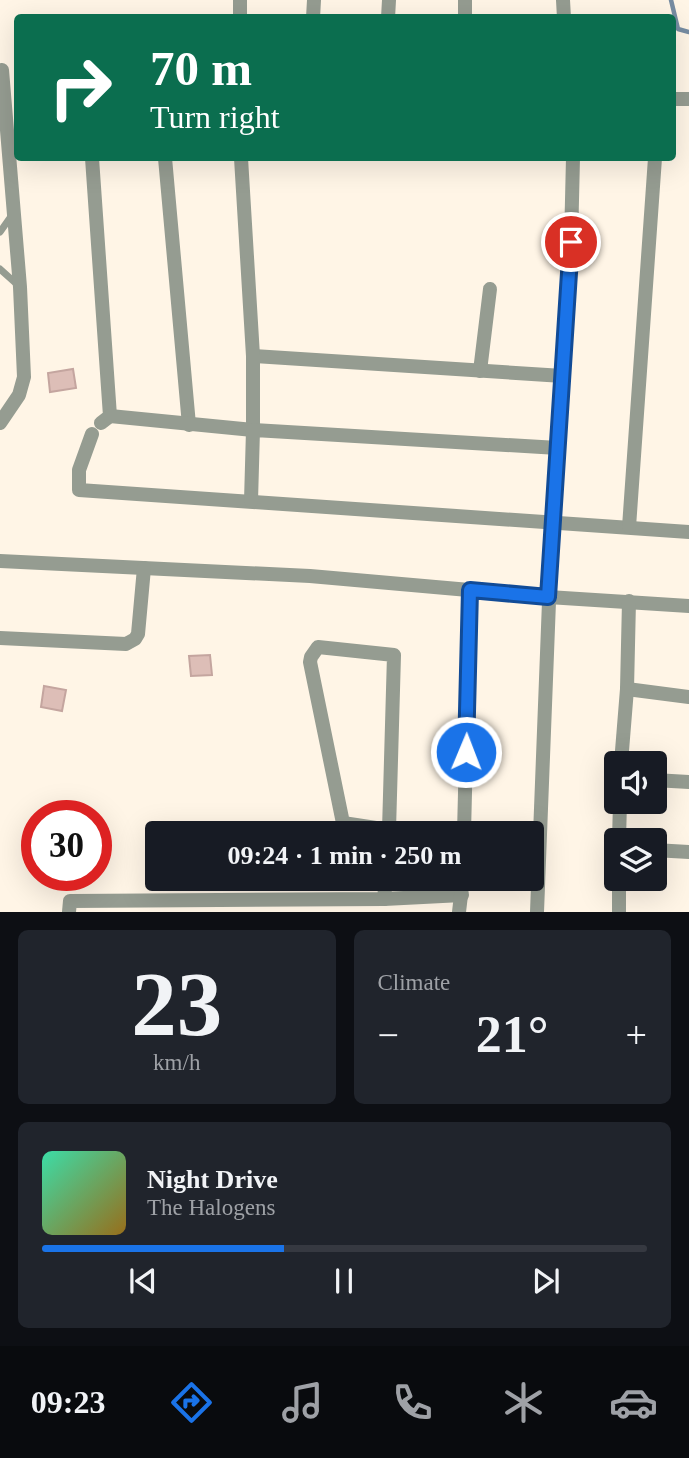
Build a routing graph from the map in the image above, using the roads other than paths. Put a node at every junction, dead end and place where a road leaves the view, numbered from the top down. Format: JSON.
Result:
{"nodes":[{"id":1,"x":1,"y":70,"type":"edge"},
{"id":2,"x":92,"y":161,"type":"edge"},
{"id":3,"x":165,"y":161,"type":"edge"},
{"id":4,"x":241,"y":161,"type":"edge"},
{"id":5,"x":573,"y":161,"type":"edge"},
{"id":6,"x":655,"y":161,"type":"edge"},
{"id":7,"x":14,"y":212,"type":"junction"},
{"id":8,"x":0,"y":232,"type":"edge"},
{"id":9,"x":0,"y":269,"type":"edge"},
{"id":10,"x":20,"y":287,"type":"junction"},
{"id":11,"x":490,"y":289,"type":"dead end"},
{"id":12,"x":253,"y":356,"type":"junction"},
{"id":13,"x":480,"y":372,"type":"junction"},
{"id":14,"x":563,"y":376,"type":"junction"},
{"id":15,"x":0,"y":423,"type":"edge"},
{"id":16,"x":101,"y":424,"type":"junction"},
{"id":17,"x":189,"y":425,"type":"junction"},
{"id":18,"x":253,"y":430,"type":"junction"},
{"id":19,"x":558,"y":448,"type":"junction"},
{"id":20,"x":251,"y":501,"type":"junction"},
{"id":21,"x":552,"y":524,"type":"junction"},
{"id":22,"x":629,"y":527,"type":"junction"},
{"id":23,"x":689,"y":532,"type":"edge"},
{"id":24,"x":0,"y":561,"type":"edge"},
{"id":25,"x":144,"y":568,"type":"junction"},
{"id":26,"x":470,"y":590,"type":"junction"},
{"id":27,"x":548,"y":597,"type":"junction"},
{"id":28,"x":629,"y":601,"type":"junction"},
{"id":29,"x":689,"y":606,"type":"edge"},
{"id":30,"x":0,"y":638,"type":"edge"},
{"id":31,"x":627,"y":690,"type":"junction"},
{"id":32,"x":689,"y":697,"type":"edge"},
{"id":33,"x":622,"y":751,"type":"edge"},
{"id":34,"x":667,"y":781,"type":"edge"},
{"id":35,"x":689,"y":782,"type":"edge"},
{"id":36,"x":464,"y":821,"type":"edge"},
{"id":37,"x":389,"y":832,"type":"edge"},
{"id":38,"x":667,"y":851,"type":"edge"},
{"id":39,"x":689,"y":852,"type":"edge"},
{"id":40,"x":385,"y":891,"type":"edge"},
{"id":41,"x":462,"y":891,"type":"edge"},
{"id":42,"x":619,"y":891,"type":"edge"},
{"id":43,"x":462,"y":895,"type":"junction"},
{"id":44,"x":384,"y":899,"type":"junction"},
{"id":45,"x":69,"y":912,"type":"edge"},
{"id":46,"x":459,"y":912,"type":"edge"},
{"id":47,"x":537,"y":912,"type":"edge"},
{"id":48,"x":619,"y":912,"type":"edge"}],
"edges":[{"from":1,"to":7,"type":"street"},
{"from":2,"to":16,"type":"street"},
{"from":3,"to":17,"type":"street"},
{"from":4,"to":12,"type":"street"},
{"from":5,"to":14,"type":"street"},
{"from":6,"to":22,"type":"street"},
{"from":7,"to":8,"type":"lane"},
{"from":7,"to":10,"type":"street"},
{"from":9,"to":10,"type":"lane"},
{"from":10,"to":15,"type":"street"},
{"from":11,"to":13,"type":"street"},
{"from":12,"to":13,"type":"street"},
{"from":12,"to":18,"type":"street"},
{"from":13,"to":14,"type":"street"},
{"from":14,"to":19,"type":"street"},
{"from":16,"to":17,"type":"street"},
{"from":16,"to":20,"type":"street"},
{"from":17,"to":18,"type":"street"},
{"from":18,"to":19,"type":"street"},
{"from":18,"to":20,"type":"street"},
{"from":19,"to":21,"type":"street"},
{"from":20,"to":21,"type":"street"},
{"from":21,"to":22,"type":"street"},
{"from":21,"to":27,"type":"street"},
{"from":22,"to":23,"type":"street"},
{"from":24,"to":25,"type":"street"},
{"from":25,"to":26,"type":"street"},
{"from":25,"to":30,"type":"street"},
{"from":26,"to":27,"type":"street"},
{"from":26,"to":36,"type":"street"},
{"from":27,"to":28,"type":"street"},
{"from":27,"to":47,"type":"street"},
{"from":28,"to":29,"type":"street"},
{"from":28,"to":31,"type":"street"},
{"from":31,"to":32,"type":"street"},
{"from":31,"to":33,"type":"street"},
{"from":34,"to":35,"type":"street"},
{"from":37,"to":37,"type":"street"},
{"from":38,"to":39,"type":"street"},
{"from":40,"to":44,"type":"street"},
{"from":41,"to":43,"type":"street"},
{"from":42,"to":48,"type":"street"},
{"from":43,"to":44,"type":"street"},
{"from":43,"to":46,"type":"street"},
{"from":44,"to":45,"type":"street"}]}
